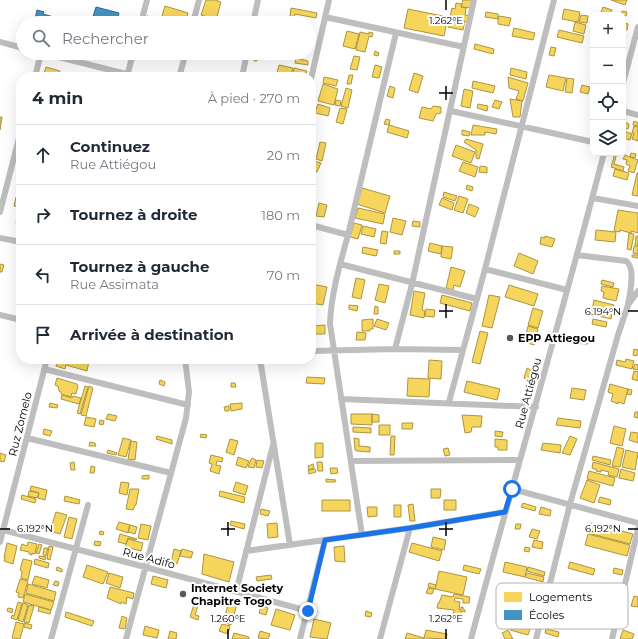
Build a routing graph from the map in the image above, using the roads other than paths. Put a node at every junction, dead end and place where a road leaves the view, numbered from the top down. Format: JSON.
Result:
{"nodes":[{"id":1,"x":147,"y":0,"type":"edge"},
{"id":2,"x":199,"y":0,"type":"edge"},
{"id":3,"x":258,"y":0,"type":"edge"},
{"id":4,"x":329,"y":0,"type":"edge"},
{"id":5,"x":474,"y":0,"type":"edge"},
{"id":6,"x":554,"y":0,"type":"edge"},
{"id":7,"x":143,"y":16,"type":"edge"},
{"id":8,"x":195,"y":16,"type":"edge"},
{"id":9,"x":255,"y":16,"type":"edge"},
{"id":10,"x":325,"y":17,"type":"junction"},
{"id":11,"x":638,"y":27,"type":"edge"},
{"id":12,"x":396,"y":33,"type":"junction"},
{"id":13,"x":636,"y":41,"type":"edge"},
{"id":14,"x":0,"y":42,"type":"edge"},
{"id":15,"x":16,"y":46,"type":"edge"},
{"id":16,"x":464,"y":46,"type":"junction"},
{"id":17,"x":316,"y":57,"type":"edge"},
{"id":18,"x":40,"y":60,"type":"edge"},
{"id":19,"x":68,"y":60,"type":"edge"},
{"id":20,"x":131,"y":60,"type":"edge"},
{"id":21,"x":184,"y":60,"type":"edge"},
{"id":22,"x":246,"y":60,"type":"edge"},
{"id":23,"x":315,"y":60,"type":"edge"},
{"id":24,"x":36,"y":72,"type":"edge"},
{"id":25,"x":112,"y":72,"type":"edge"},
{"id":26,"x":128,"y":72,"type":"edge"},
{"id":27,"x":180,"y":72,"type":"edge"},
{"id":28,"x":243,"y":72,"type":"edge"},
{"id":29,"x":313,"y":72,"type":"edge"},
{"id":30,"x":626,"y":73,"type":"edge"},
{"id":31,"x":451,"y":112,"type":"junction"},
{"id":32,"x":626,"y":112,"type":"edge"},
{"id":33,"x":638,"y":115,"type":"edge"},
{"id":34,"x":522,"y":127,"type":"junction"},
{"id":35,"x":590,"y":141,"type":"edge"},
{"id":36,"x":16,"y":150,"type":"edge"},
{"id":37,"x":603,"y":156,"type":"edge"},
{"id":38,"x":593,"y":198,"type":"junction"},
{"id":39,"x":638,"y":206,"type":"edge"},
{"id":40,"x":0,"y":212,"type":"edge"},
{"id":41,"x":316,"y":226,"type":"edge"},
{"id":42,"x":348,"y":234,"type":"junction"},
{"id":43,"x":0,"y":238,"type":"edge"},
{"id":44,"x":16,"y":241,"type":"edge"},
{"id":45,"x":577,"y":255,"type":"junction"},
{"id":46,"x":340,"y":264,"type":"junction"},
{"id":47,"x":485,"y":269,"type":"junction"},
{"id":48,"x":412,"y":284,"type":"junction"},
{"id":49,"x":567,"y":290,"type":"junction"},
{"id":50,"x":638,"y":291,"type":"edge"},
{"id":51,"x":477,"y":299,"type":"junction"},
{"id":52,"x":628,"y":305,"type":"junction"},
{"id":53,"x":0,"y":315,"type":"edge"},
{"id":54,"x":16,"y":319,"type":"edge"},
{"id":55,"x":395,"y":349,"type":"junction"},
{"id":56,"x":464,"y":350,"type":"junction"},
{"id":57,"x":316,"y":351,"type":"edge"},
{"id":58,"x":334,"y":351,"type":"junction"},
{"id":59,"x":46,"y":364,"type":"edge"},
{"id":60,"x":186,"y":364,"type":"edge"},
{"id":61,"x":261,"y":364,"type":"edge"},
{"id":62,"x":44,"y":369,"type":"junction"},
{"id":63,"x":341,"y":399,"type":"junction"},
{"id":64,"x":449,"y":402,"type":"junction"},
{"id":65,"x":188,"y":405,"type":"junction"},
{"id":66,"x":536,"y":407,"type":"junction"},
{"id":67,"x":27,"y":438,"type":"junction"},
{"id":68,"x":274,"y":441,"type":"junction"},
{"id":69,"x":351,"y":460,"type":"junction"},
{"id":70,"x":520,"y":460,"type":"junction"},
{"id":71,"x":171,"y":473,"type":"junction"},
{"id":72,"x":512,"y":489,"type":"junction"},
{"id":73,"x":570,"y":504,"type":"junction"},
{"id":74,"x":88,"y":505,"type":"dead end"},
{"id":75,"x":505,"y":512,"type":"junction"},
{"id":76,"x":3,"y":517,"type":"edge"},
{"id":77,"x":638,"y":523,"type":"edge"},
{"id":78,"x":410,"y":528,"type":"junction"},
{"id":79,"x":638,"y":529,"type":"edge"},
{"id":80,"x":3,"y":530,"type":"junction"},
{"id":81,"x":362,"y":535,"type":"junction"},
{"id":82,"x":325,"y":540,"type":"junction"},
{"id":83,"x":0,"y":542,"type":"edge"},
{"id":84,"x":290,"y":545,"type":"junction"},
{"id":85,"x":76,"y":549,"type":"junction"},
{"id":86,"x":246,"y":551,"type":"junction"},
{"id":87,"x":145,"y":567,"type":"junction"},
{"id":88,"x":550,"y":583,"type":"edge"},
{"id":89,"x":625,"y":583,"type":"edge"},
{"id":90,"x":236,"y":592,"type":"junction"},
{"id":91,"x":308,"y":611,"type":"junction"},
{"id":92,"x":539,"y":629,"type":"edge"},
{"id":93,"x":614,"y":629,"type":"edge"},
{"id":94,"x":51,"y":639,"type":"edge"},
{"id":95,"x":126,"y":639,"type":"edge"},
{"id":96,"x":300,"y":639,"type":"edge"},
{"id":97,"x":380,"y":639,"type":"edge"},
{"id":98,"x":471,"y":639,"type":"edge"},
{"id":99,"x":536,"y":639,"type":"edge"},
{"id":100,"x":612,"y":639,"type":"edge"}],
"edges":[{"from":1,"to":7,"type":"street"},
{"from":2,"to":8,"type":"street"},
{"from":3,"to":9,"type":"street"},
{"from":4,"to":10,"type":"street"},
{"from":5,"to":16,"type":"street"},
{"from":6,"to":34,"type":"street"},
{"from":10,"to":12,"type":"street"},
{"from":10,"to":17,"type":"street"},
{"from":11,"to":13,"type":"street"},
{"from":12,"to":16,"type":"street"},
{"from":12,"to":42,"type":"street"},
{"from":13,"to":30,"type":"street"},
{"from":14,"to":15,"type":"street"},
{"from":16,"to":31,"type":"street"},
{"from":18,"to":24,"type":"street"},
{"from":19,"to":25,"type":"street"},
{"from":20,"to":26,"type":"street"},
{"from":21,"to":27,"type":"street"},
{"from":22,"to":28,"type":"street"},
{"from":23,"to":29,"type":"street"},
{"from":31,"to":34,"type":"street"},
{"from":31,"to":48,"type":"street"},
{"from":32,"to":33,"type":"street"},
{"from":34,"to":35,"type":"street"},
{"from":34,"to":47,"type":"street"},
{"from":36,"to":40,"type":"street"},
{"from":37,"to":38,"type":"street","name":"Rue Attiégou"},
{"from":38,"to":39,"type":"street"},
{"from":38,"to":45,"type":"street","name":"Rue Attiégou"},
{"from":41,"to":42,"type":"street"},
{"from":42,"to":46,"type":"street"},
{"from":43,"to":44,"type":"street"},
{"from":45,"to":49,"type":"street","name":"Rue Attiégou"},
{"from":45,"to":52,"type":"street"},
{"from":46,"to":48,"type":"street"},
{"from":46,"to":58,"type":"street"},
{"from":47,"to":49,"type":"street"},
{"from":47,"to":51,"type":"street"},
{"from":48,"to":51,"type":"street"},
{"from":48,"to":55,"type":"street"},
{"from":49,"to":66,"type":"street","name":"Rue Attiégou"},
{"from":50,"to":52,"type":"street"},
{"from":51,"to":56,"type":"street"},
{"from":52,"to":73,"type":"street"},
{"from":53,"to":54,"type":"street"},
{"from":55,"to":56,"type":"street"},
{"from":55,"to":58,"type":"street"},
{"from":56,"to":64,"type":"street"},
{"from":57,"to":58,"type":"street"},
{"from":58,"to":63,"type":"street"},
{"from":59,"to":62,"type":"street","name":"Ruz Zomelo"},
{"from":60,"to":65,"type":"street"},
{"from":61,"to":68,"type":"street"},
{"from":62,"to":65,"type":"street"},
{"from":62,"to":67,"type":"street","name":"Ruz Zomelo"},
{"from":63,"to":64,"type":"street"},
{"from":63,"to":69,"type":"street"},
{"from":64,"to":66,"type":"street"},
{"from":65,"to":71,"type":"street"},
{"from":66,"to":70,"type":"street","name":"Rue Attiégou"},
{"from":67,"to":71,"type":"street"},
{"from":67,"to":76,"type":"street","name":"Ruz Zomelo"},
{"from":68,"to":84,"type":"street"},
{"from":68,"to":86,"type":"street"},
{"from":69,"to":70,"type":"street"},
{"from":69,"to":81,"type":"street"},
{"from":70,"to":72,"type":"street","name":"Rue Attiégou"},
{"from":71,"to":87,"type":"street"},
{"from":72,"to":73,"type":"street"},
{"from":72,"to":75,"type":"street","name":"Rue Attiégou"},
{"from":73,"to":77,"type":"street"},
{"from":73,"to":88,"type":"street"},
{"from":74,"to":85,"type":"street"},
{"from":75,"to":78,"type":"street"},
{"from":75,"to":98,"type":"street","name":"Rue Attiégou"},
{"from":76,"to":80,"type":"street"},
{"from":78,"to":81,"type":"street"},
{"from":78,"to":97,"type":"street"},
{"from":79,"to":89,"type":"street"},
{"from":80,"to":83,"type":"street"},
{"from":80,"to":85,"type":"street","name":"Rue Adifo"},
{"from":81,"to":82,"type":"street"},
{"from":82,"to":84,"type":"street"},
{"from":82,"to":91,"type":"street"},
{"from":84,"to":86,"type":"street"},
{"from":85,"to":87,"type":"street","name":"Rue Adifo"},
{"from":85,"to":94,"type":"street"},
{"from":86,"to":90,"type":"street"},
{"from":87,"to":90,"type":"street","name":"Rue Adifo"},
{"from":87,"to":95,"type":"street"},
{"from":90,"to":91,"type":"street","name":"Rue Adifo"},
{"from":91,"to":96,"type":"street"},
{"from":92,"to":99,"type":"street"},
{"from":93,"to":100,"type":"street"}]}
